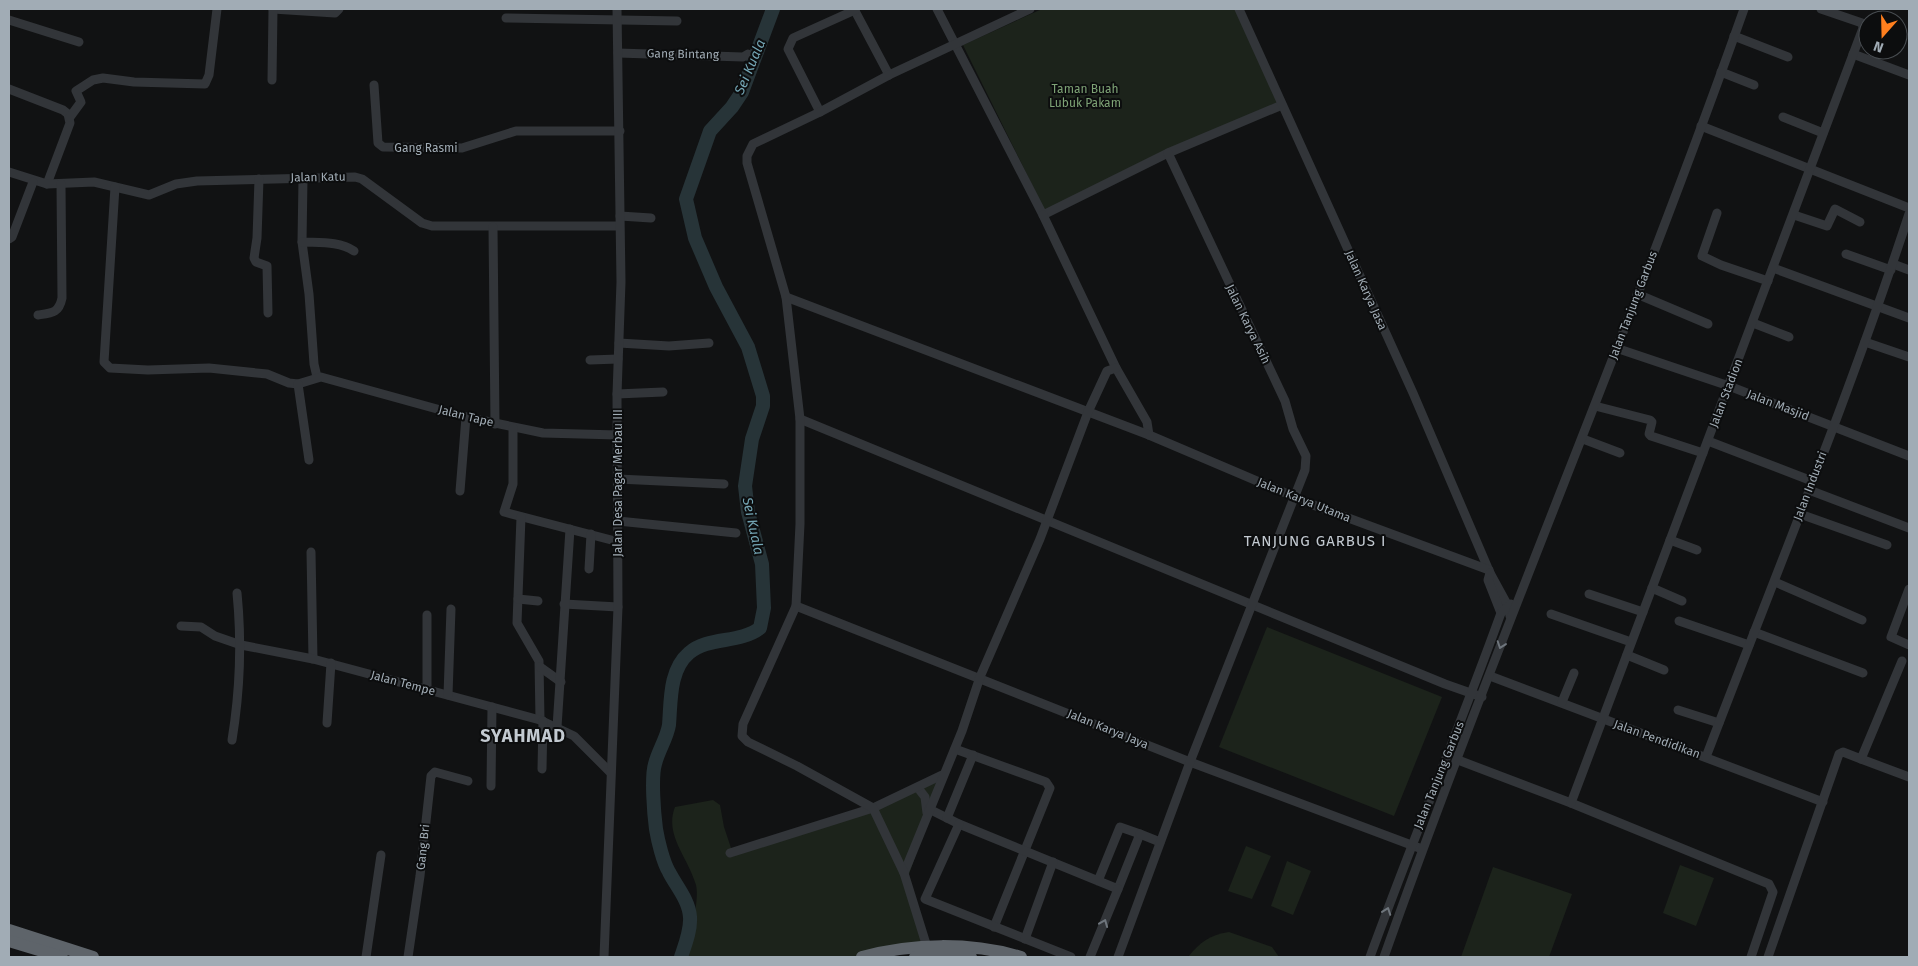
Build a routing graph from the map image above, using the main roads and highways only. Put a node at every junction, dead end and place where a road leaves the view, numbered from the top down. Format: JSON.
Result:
{"nodes":[{"id":1,"x":9,"y":930,"type":"edge"},
{"id":2,"x":9,"y":941,"type":"edge"},
{"id":3,"x":64,"y":954,"type":"edge"},
{"id":4,"x":93,"y":957,"type":"edge"},
{"id":5,"x":862,"y":957,"type":"edge"},
{"id":6,"x":915,"y":957,"type":"edge"},
{"id":7,"x":971,"y":957,"type":"edge"},
{"id":8,"x":1021,"y":957,"type":"edge"}],
"edges":[{"from":1,"to":3,"type":"highway"},
{"from":2,"to":3,"type":"highway"},
{"from":3,"to":4,"type":"highway"},
{"from":5,"to":8,"type":"highway"},
{"from":6,"to":7,"type":"highway"}]}
